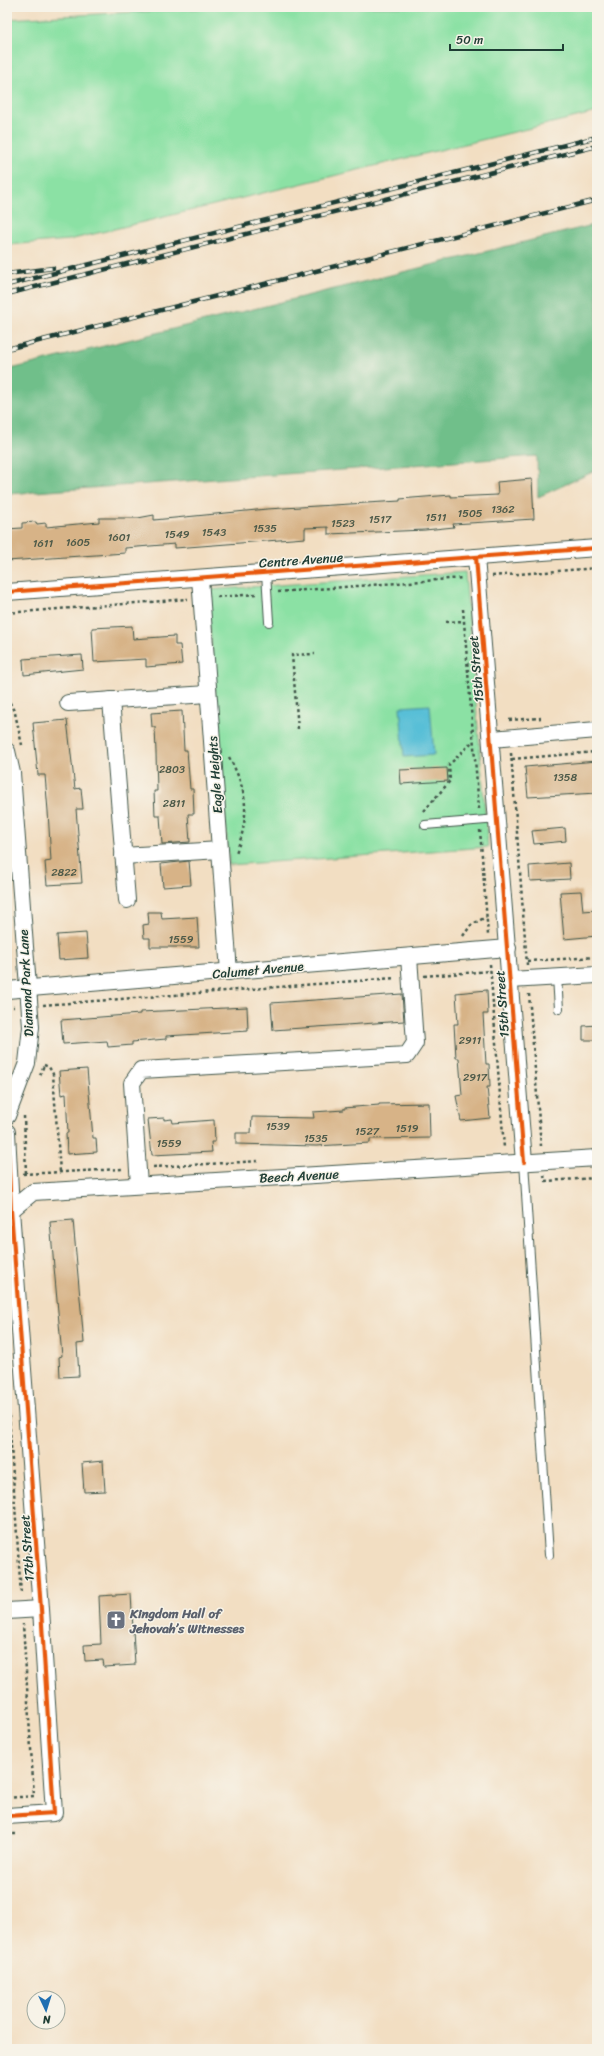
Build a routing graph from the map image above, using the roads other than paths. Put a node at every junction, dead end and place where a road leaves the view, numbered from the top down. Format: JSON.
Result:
{"nodes":[{"id":1,"x":597,"y":548,"type":"edge"},
{"id":2,"x":476,"y":557,"type":"junction"},
{"id":3,"x":266,"y":573,"type":"junction"},
{"id":4,"x":200,"y":578,"type":"junction"},
{"id":5,"x":7,"y":592,"type":"edge"},
{"id":6,"x":269,"y":622,"type":"dead end"},
{"id":7,"x":208,"y":694,"type":"junction"},
{"id":8,"x":111,"y":700,"type":"junction"},
{"id":9,"x":68,"y":702,"type":"dead end"},
{"id":10,"x":597,"y":730,"type":"edge"},
{"id":11,"x":492,"y":739,"type":"junction"},
{"id":12,"x":7,"y":751,"type":"edge"},
{"id":13,"x":498,"y":819,"type":"junction"},
{"id":14,"x":425,"y":825,"type":"dead end"},
{"id":15,"x":220,"y":850,"type":"junction"},
{"id":16,"x":123,"y":856,"type":"junction"},
{"id":17,"x":127,"y":900,"type":"dead end"},
{"id":18,"x":508,"y":948,"type":"junction"},
{"id":19,"x":409,"y":957,"type":"junction"},
{"id":20,"x":229,"y":972,"type":"junction"},
{"id":21,"x":597,"y":975,"type":"edge"},
{"id":22,"x":557,"y":977,"type":"junction"},
{"id":23,"x":510,"y":980,"type":"junction"},
{"id":24,"x":28,"y":989,"type":"junction"},
{"id":25,"x":7,"y":990,"type":"edge"},
{"id":26,"x":559,"y":1009,"type":"dead end"},
{"id":27,"x":7,"y":1116,"type":"edge"},
{"id":28,"x":7,"y":1132,"type":"edge"},
{"id":29,"x":597,"y":1158,"type":"edge"},
{"id":30,"x":524,"y":1162,"type":"junction"},
{"id":31,"x":139,"y":1185,"type":"junction"},
{"id":32,"x":9,"y":1210,"type":"edge"},
{"id":33,"x":549,"y":1555,"type":"dead end"},
{"id":34,"x":41,"y":1609,"type":"junction"},
{"id":35,"x":15,"y":1611,"type":"edge"},
{"id":36,"x":7,"y":1816,"type":"edge"}],
"edges":[{"from":1,"to":2,"type":"street","name":"Centre Avenue"},
{"from":2,"to":3,"type":"street","name":"Centre Avenue"},
{"from":2,"to":11,"type":"street","name":"15th Street"},
{"from":3,"to":4,"type":"street","name":"Centre Avenue"},
{"from":3,"to":6,"type":"lane"},
{"from":4,"to":5,"type":"street","name":"Centre Avenue"},
{"from":4,"to":7,"type":"street","name":"Eagle Heights"},
{"from":7,"to":8,"type":"street"},
{"from":7,"to":15,"type":"street","name":"Eagle Heights"},
{"from":8,"to":9,"type":"street"},
{"from":8,"to":16,"type":"street"},
{"from":10,"to":11,"type":"street"},
{"from":11,"to":13,"type":"street","name":"15th Street"},
{"from":12,"to":24,"type":"street","name":"Diamond Park Lane"},
{"from":13,"to":14,"type":"lane"},
{"from":13,"to":18,"type":"street","name":"15th Street"},
{"from":15,"to":16,"type":"street"},
{"from":15,"to":20,"type":"street","name":"Eagle Heights"},
{"from":16,"to":17,"type":"street"},
{"from":18,"to":19,"type":"street","name":"Calumet Avenue"},
{"from":18,"to":23,"type":"street","name":"15th Street"},
{"from":19,"to":20,"type":"street","name":"Calumet Avenue"},
{"from":19,"to":31,"type":"street"},
{"from":20,"to":24,"type":"street","name":"Calumet Avenue"},
{"from":21,"to":22,"type":"street"},
{"from":22,"to":23,"type":"street"},
{"from":22,"to":26,"type":"lane"},
{"from":23,"to":30,"type":"street","name":"15th Street"},
{"from":24,"to":25,"type":"street","name":"Calumet Avenue"},
{"from":24,"to":27,"type":"street","name":"Diamond Park Lane"},
{"from":28,"to":32,"type":"street"},
{"from":29,"to":30,"type":"street","name":"Beech Avenue"},
{"from":30,"to":31,"type":"street","name":"Beech Avenue"},
{"from":30,"to":33,"type":"lane"},
{"from":31,"to":32,"type":"street","name":"Beech Avenue"},
{"from":32,"to":34,"type":"street","name":"17th Street"},
{"from":34,"to":35,"type":"street"},
{"from":34,"to":36,"type":"street","name":"17th Street"}]}
